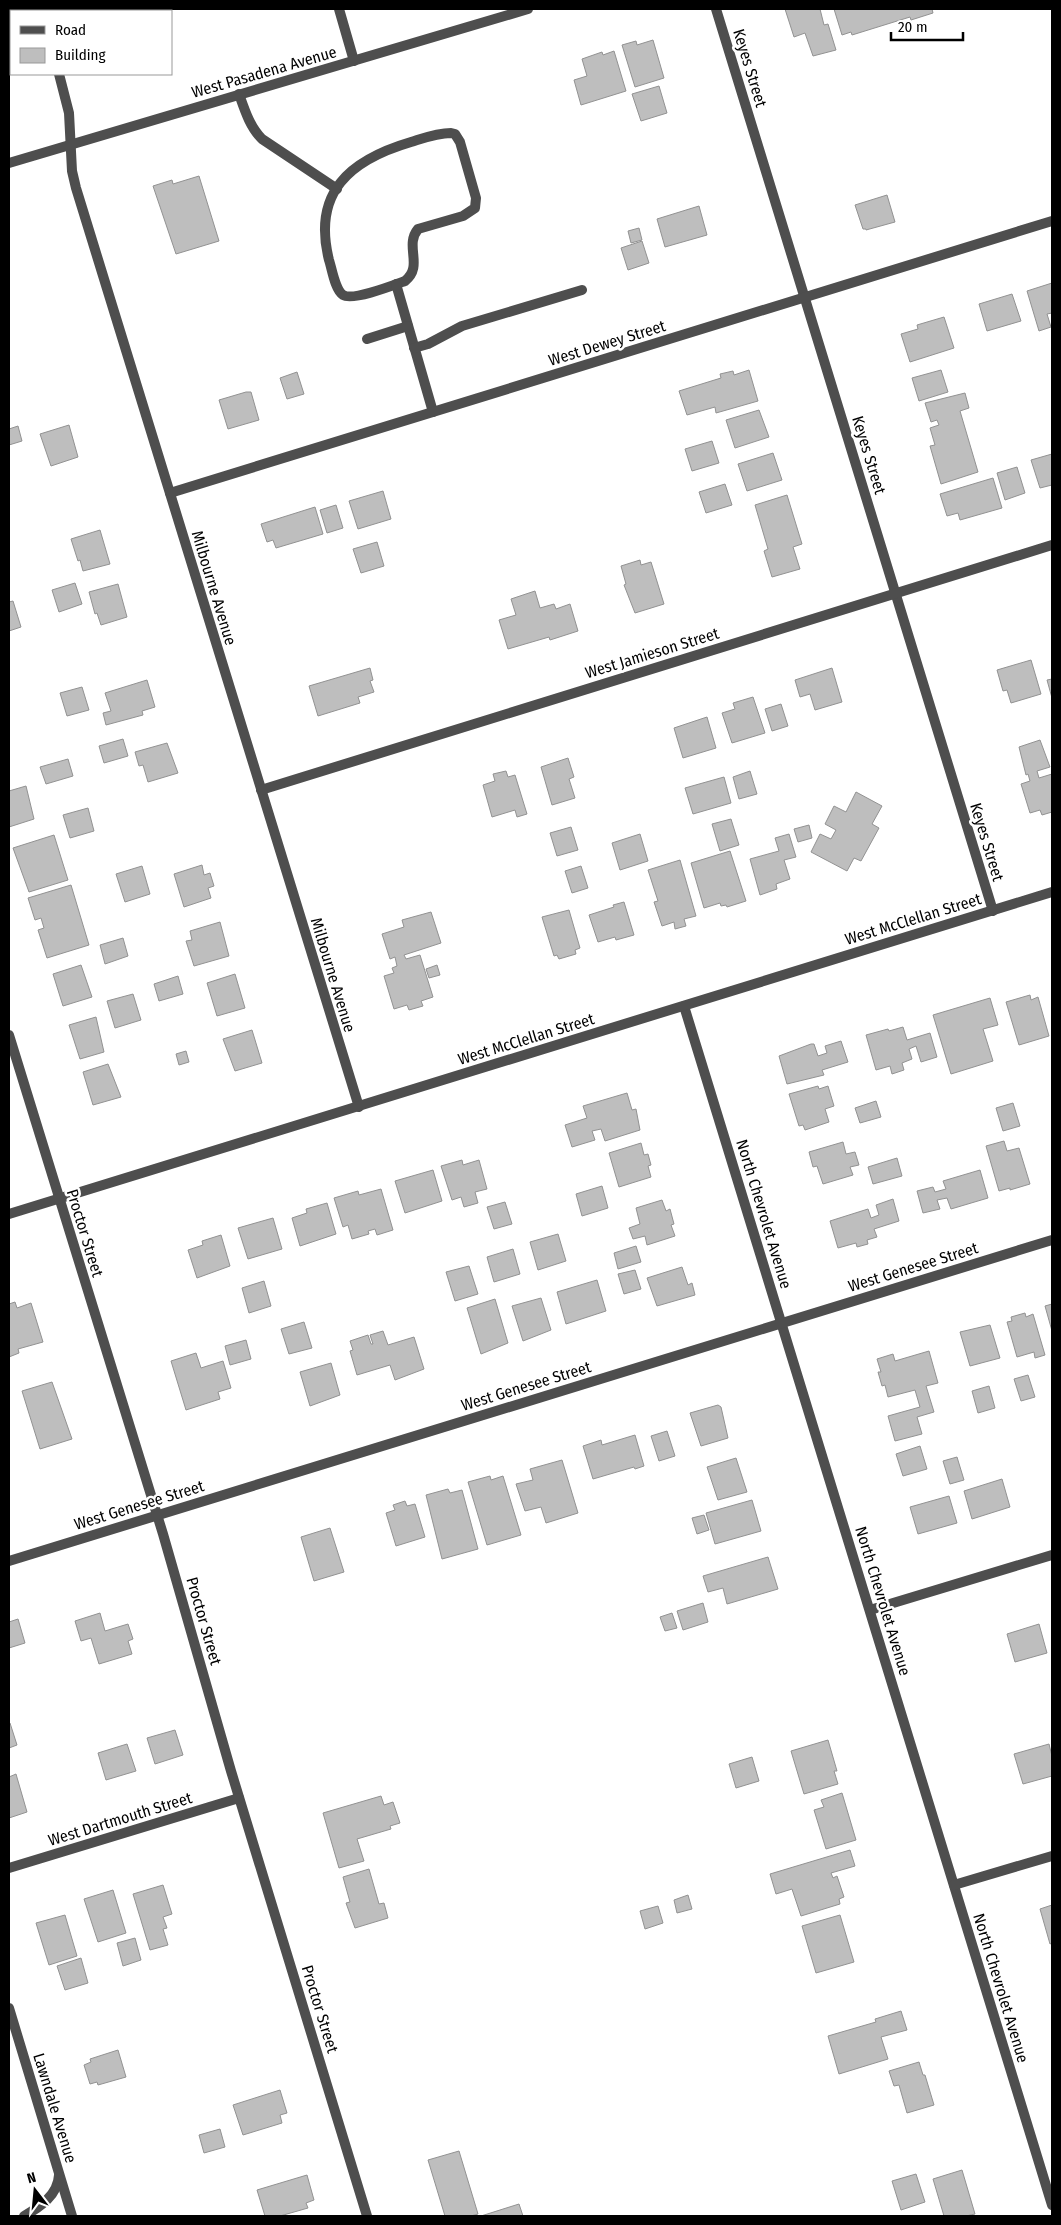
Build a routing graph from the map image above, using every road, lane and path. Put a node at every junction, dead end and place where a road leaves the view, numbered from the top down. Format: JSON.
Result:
{"nodes":[{"id":1,"x":340,"y":9,"type":"edge"},
{"id":2,"x":528,"y":9,"type":"edge"},
{"id":3,"x":716,"y":9,"type":"edge"},
{"id":4,"x":354,"y":60,"type":"junction"},
{"id":5,"x":59,"y":75,"type":"edge"},
{"id":6,"x":239,"y":94,"type":"junction"},
{"id":7,"x":70,"y":144,"type":"junction"},
{"id":8,"x":9,"y":163,"type":"edge"},
{"id":9,"x":336,"y":189,"type":"junction"},
{"id":10,"x":1052,"y":221,"type":"edge"},
{"id":11,"x":396,"y":284,"type":"junction"},
{"id":12,"x":582,"y":290,"type":"dead end"},
{"id":13,"x":805,"y":298,"type":"junction"},
{"id":14,"x":408,"y":326,"type":"junction"},
{"id":15,"x":367,"y":339,"type":"dead end"},
{"id":16,"x":414,"y":348,"type":"junction"},
{"id":17,"x":433,"y":412,"type":"junction"},
{"id":18,"x":170,"y":493,"type":"junction"},
{"id":19,"x":1052,"y":545,"type":"edge"},
{"id":20,"x":895,"y":594,"type":"junction"},
{"id":21,"x":261,"y":790,"type":"junction"},
{"id":22,"x":1052,"y":892,"type":"edge"},
{"id":23,"x":993,"y":911,"type":"junction"},
{"id":24,"x":684,"y":1006,"type":"junction"},
{"id":25,"x":9,"y":1034,"type":"edge"},
{"id":26,"x":359,"y":1107,"type":"junction"},
{"id":27,"x":59,"y":1199,"type":"junction"},
{"id":28,"x":9,"y":1214,"type":"edge"},
{"id":29,"x":1052,"y":1240,"type":"edge"},
{"id":30,"x":782,"y":1323,"type":"junction"},
{"id":31,"x":157,"y":1515,"type":"junction"},
{"id":32,"x":1052,"y":1555,"type":"edge"},
{"id":33,"x":9,"y":1561,"type":"edge"},
{"id":34,"x":870,"y":1610,"type":"junction"},
{"id":35,"x":239,"y":1798,"type":"junction"},
{"id":36,"x":1052,"y":1856,"type":"edge"},
{"id":37,"x":9,"y":1868,"type":"edge"},
{"id":38,"x":954,"y":1886,"type":"junction"},
{"id":39,"x":9,"y":2008,"type":"edge"},
{"id":40,"x":59,"y":2174,"type":"junction"},
{"id":41,"x":1052,"y":2205,"type":"edge"},
{"id":42,"x":24,"y":2216,"type":"edge"},
{"id":43,"x":72,"y":2216,"type":"edge"},
{"id":44,"x":367,"y":2216,"type":"edge"}],
"edges":[{"from":1,"to":4,"type":"street"},
{"from":2,"to":4,"type":"street","name":"West Pasadena Avenue"},
{"from":3,"to":13,"type":"street","name":"Keyes Street"},
{"from":4,"to":6,"type":"street","name":"West Pasadena Avenue"},
{"from":5,"to":7,"type":"street","name":"Milbourne Avenue"},
{"from":6,"to":7,"type":"street","name":"West Pasadena Avenue"},
{"from":6,"to":9,"type":"street"},
{"from":7,"to":8,"type":"street","name":"West Pasadena Avenue"},
{"from":7,"to":18,"type":"street","name":"Milbourne Avenue"},
{"from":9,"to":11,"type":"street"},
{"from":9,"to":11,"type":"street"},
{"from":10,"to":13,"type":"street","name":"West Dewey Street"},
{"from":11,"to":14,"type":"street"},
{"from":12,"to":16,"type":"street"},
{"from":13,"to":17,"type":"street","name":"West Dewey Street"},
{"from":13,"to":20,"type":"street","name":"Keyes Street"},
{"from":14,"to":15,"type":"street"},
{"from":14,"to":16,"type":"street"},
{"from":16,"to":17,"type":"street"},
{"from":17,"to":18,"type":"street","name":"West Dewey Street"},
{"from":18,"to":21,"type":"street","name":"Milbourne Avenue"},
{"from":19,"to":20,"type":"street","name":"West Jamieson Street"},
{"from":20,"to":21,"type":"street","name":"West Jamieson Street"},
{"from":20,"to":23,"type":"street","name":"Keyes Street"},
{"from":21,"to":26,"type":"street","name":"Milbourne Avenue"},
{"from":22,"to":23,"type":"street","name":"West McClellan Street"},
{"from":23,"to":24,"type":"street","name":"West McClellan Street"},
{"from":24,"to":26,"type":"street","name":"West McClellan Street"},
{"from":24,"to":30,"type":"street","name":"North Chevrolet Avenue"},
{"from":25,"to":27,"type":"street","name":"Proctor Street"},
{"from":26,"to":27,"type":"street","name":"West McClellan Street"},
{"from":27,"to":28,"type":"street","name":"West McClellan Street"},
{"from":27,"to":31,"type":"street","name":"Proctor Street"},
{"from":29,"to":30,"type":"street","name":"West Genesee Street"},
{"from":30,"to":31,"type":"street","name":"West Genesee Street"},
{"from":30,"to":34,"type":"street","name":"North Chevrolet Avenue"},
{"from":31,"to":33,"type":"street","name":"West Genesee Street"},
{"from":31,"to":35,"type":"street","name":"Proctor Street"},
{"from":32,"to":34,"type":"street"},
{"from":34,"to":38,"type":"street","name":"North Chevrolet Avenue"},
{"from":35,"to":37,"type":"street","name":"West Dartmouth Street"},
{"from":35,"to":44,"type":"street","name":"Proctor Street"},
{"from":36,"to":38,"type":"street"},
{"from":38,"to":41,"type":"street","name":"North Chevrolet Avenue"},
{"from":39,"to":40,"type":"street","name":"Lawndale Avenue"},
{"from":40,"to":42,"type":"street"},
{"from":40,"to":43,"type":"street","name":"Lawndale Avenue"}]}
